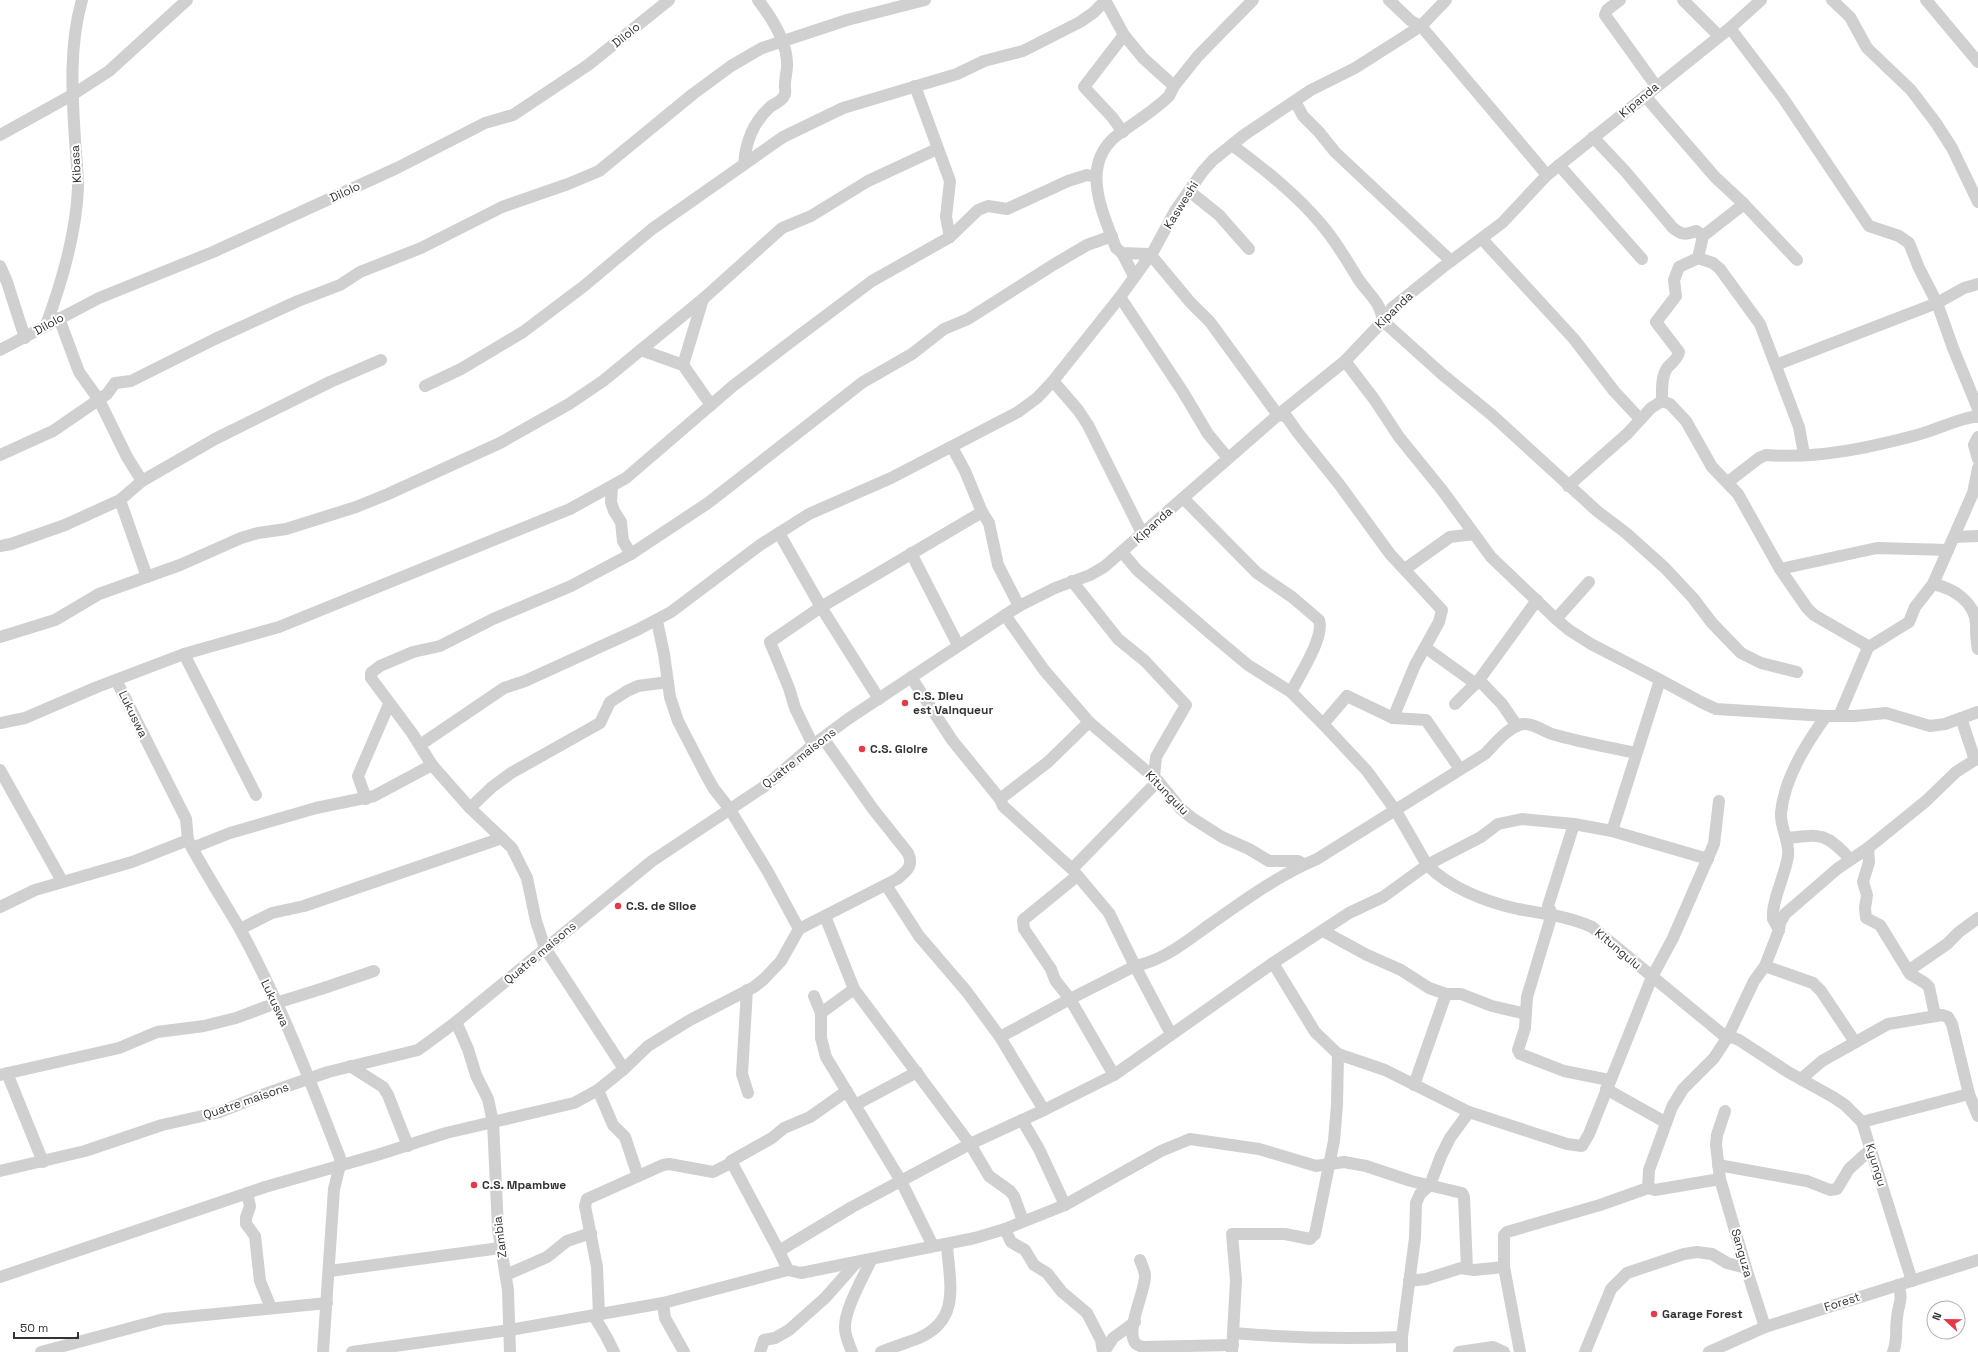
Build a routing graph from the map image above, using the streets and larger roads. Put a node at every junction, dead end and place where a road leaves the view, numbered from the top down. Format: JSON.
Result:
{"nodes":[{"id":1,"x":82,"y":0,"type":"edge"},
{"id":2,"x":187,"y":0,"type":"edge"},
{"id":3,"x":669,"y":0,"type":"edge"},
{"id":4,"x":758,"y":0,"type":"edge"},
{"id":5,"x":925,"y":0,"type":"edge"},
{"id":6,"x":1105,"y":0,"type":"edge"},
{"id":7,"x":1253,"y":0,"type":"edge"},
{"id":8,"x":1389,"y":0,"type":"edge"},
{"id":9,"x":1446,"y":0,"type":"edge"},
{"id":10,"x":1620,"y":0,"type":"edge"},
{"id":11,"x":1683,"y":0,"type":"edge"},
{"id":12,"x":1832,"y":0,"type":"edge"},
{"id":13,"x":1926,"y":0,"type":"edge"},
{"id":14,"x":1755,"y":2,"type":"edge"},
{"id":15,"x":1421,"y":26,"type":"junction"},
{"id":16,"x":1730,"y":28,"type":"junction"},
{"id":17,"x":1124,"y":35,"type":"junction"},
{"id":18,"x":1719,"y":36,"type":"junction"},
{"id":19,"x":782,"y":40,"type":"junction"},
{"id":20,"x":1978,"y":62,"type":"edge"},
{"id":21,"x":915,"y":86,"type":"junction"},
{"id":22,"x":1174,"y":86,"type":"junction"},
{"id":23,"x":1656,"y":86,"type":"junction"},
{"id":24,"x":72,"y":95,"type":"junction"},
{"id":25,"x":1645,"y":96,"type":"junction"},
{"id":26,"x":1295,"y":101,"type":"junction"},
{"id":27,"x":1123,"y":132,"type":"junction"},
{"id":28,"x":0,"y":135,"type":"edge"},
{"id":29,"x":1593,"y":137,"type":"junction"},
{"id":30,"x":1232,"y":145,"type":"junction"},
{"id":31,"x":937,"y":149,"type":"junction"},
{"id":32,"x":744,"y":164,"type":"junction"},
{"id":33,"x":1559,"y":164,"type":"junction"},
{"id":34,"x":1547,"y":175,"type":"junction"},
{"id":35,"x":1096,"y":177,"type":"junction"},
{"id":36,"x":1189,"y":191,"type":"junction"},
{"id":37,"x":1978,"y":202,"type":"edge"},
{"id":38,"x":1744,"y":204,"type":"junction"},
{"id":39,"x":1112,"y":236,"type":"junction"},
{"id":40,"x":1703,"y":236,"type":"junction"},
{"id":41,"x":950,"y":237,"type":"junction"},
{"id":42,"x":1482,"y":239,"type":"junction"},
{"id":43,"x":1249,"y":249,"type":"dead end"},
{"id":44,"x":1122,"y":253,"type":"junction"},
{"id":45,"x":1150,"y":254,"type":"junction"},
{"id":46,"x":1698,"y":258,"type":"junction"},
{"id":47,"x":1642,"y":259,"type":"dead end"},
{"id":48,"x":1797,"y":260,"type":"dead end"},
{"id":49,"x":1451,"y":261,"type":"junction"},
{"id":50,"x":0,"y":266,"type":"edge"},
{"id":51,"x":1134,"y":276,"type":"junction"},
{"id":52,"x":1978,"y":284,"type":"edge"},
{"id":53,"x":1120,"y":297,"type":"junction"},
{"id":54,"x":703,"y":299,"type":"junction"},
{"id":55,"x":1937,"y":303,"type":"junction"},
{"id":56,"x":59,"y":318,"type":"junction"},
{"id":57,"x":1383,"y":321,"type":"junction"},
{"id":58,"x":46,"y":325,"type":"junction"},
{"id":59,"x":25,"y":338,"type":"junction"},
{"id":60,"x":0,"y":350,"type":"edge"},
{"id":61,"x":641,"y":350,"type":"junction"},
{"id":62,"x":381,"y":360,"type":"dead end"},
{"id":63,"x":1345,"y":361,"type":"junction"},
{"id":64,"x":683,"y":365,"type":"junction"},
{"id":65,"x":1776,"y":365,"type":"junction"},
{"id":66,"x":1053,"y":381,"type":"junction"},
{"id":67,"x":424,"y":386,"type":"dead end"},
{"id":68,"x":98,"y":400,"type":"junction"},
{"id":69,"x":1662,"y":401,"type":"junction"},
{"id":70,"x":711,"y":405,"type":"junction"},
{"id":71,"x":1978,"y":409,"type":"edge"},
{"id":72,"x":1278,"y":415,"type":"junction"},
{"id":73,"x":1978,"y":417,"type":"edge"},
{"id":74,"x":1640,"y":419,"type":"junction"},
{"id":75,"x":1978,"y":437,"type":"edge"},
{"id":76,"x":952,"y":447,"type":"junction"},
{"id":77,"x":1804,"y":454,"type":"junction"},
{"id":78,"x":0,"y":455,"type":"edge"},
{"id":79,"x":1228,"y":458,"type":"junction"},
{"id":80,"x":1978,"y":459,"type":"edge"},
{"id":81,"x":1978,"y":468,"type":"edge"},
{"id":82,"x":142,"y":481,"type":"junction"},
{"id":83,"x":1728,"y":482,"type":"junction"},
{"id":84,"x":1568,"y":486,"type":"junction"},
{"id":85,"x":612,"y":487,"type":"junction"},
{"id":86,"x":1183,"y":498,"type":"junction"},
{"id":87,"x":120,"y":500,"type":"junction"},
{"id":88,"x":982,"y":512,"type":"junction"},
{"id":89,"x":779,"y":533,"type":"junction"},
{"id":90,"x":1474,"y":534,"type":"junction"},
{"id":91,"x":1143,"y":535,"type":"junction"},
{"id":92,"x":1978,"y":536,"type":"edge"},
{"id":93,"x":1954,"y":537,"type":"junction"},
{"id":94,"x":0,"y":546,"type":"edge"},
{"id":95,"x":1948,"y":550,"type":"junction"},
{"id":96,"x":1122,"y":552,"type":"junction"},
{"id":97,"x":631,"y":554,"type":"junction"},
{"id":98,"x":911,"y":554,"type":"junction"},
{"id":99,"x":1405,"y":569,"type":"junction"},
{"id":100,"x":1780,"y":569,"type":"junction"},
{"id":101,"x":147,"y":577,"type":"junction"},
{"id":102,"x":1072,"y":581,"type":"junction"},
{"id":103,"x":1589,"y":582,"type":"dead end"},
{"id":104,"x":1933,"y":584,"type":"junction"},
{"id":105,"x":1537,"y":600,"type":"junction"},
{"id":106,"x":1019,"y":606,"type":"junction"},
{"id":107,"x":821,"y":607,"type":"junction"},
{"id":108,"x":1005,"y":615,"type":"junction"},
{"id":109,"x":1556,"y":619,"type":"junction"},
{"id":110,"x":657,"y":620,"type":"junction"},
{"id":111,"x":947,"y":623,"type":"junction"},
{"id":112,"x":0,"y":637,"type":"edge"},
{"id":113,"x":958,"y":645,"type":"junction"},
{"id":114,"x":1426,"y":648,"type":"junction"},
{"id":115,"x":1867,"y":648,"type":"junction"},
{"id":116,"x":1978,"y":649,"type":"edge"},
{"id":117,"x":184,"y":654,"type":"junction"},
{"id":118,"x":944,"y":654,"type":"junction"},
{"id":119,"x":1796,"y":672,"type":"dead end"},
{"id":120,"x":911,"y":677,"type":"junction"},
{"id":121,"x":116,"y":680,"type":"junction"},
{"id":122,"x":1660,"y":680,"type":"junction"},
{"id":123,"x":668,"y":682,"type":"junction"},
{"id":124,"x":1478,"y":682,"type":"junction"},
{"id":125,"x":1291,"y":692,"type":"junction"},
{"id":126,"x":879,"y":699,"type":"junction"},
{"id":127,"x":389,"y":704,"type":"junction"},
{"id":128,"x":1455,"y":704,"type":"dead end"},
{"id":129,"x":1978,"y":712,"type":"edge"},
{"id":130,"x":1826,"y":716,"type":"junction"},
{"id":131,"x":1838,"y":716,"type":"junction"},
{"id":132,"x":1393,"y":718,"type":"junction"},
{"id":133,"x":1961,"y":718,"type":"junction"},
{"id":134,"x":1089,"y":722,"type":"junction"},
{"id":135,"x":0,"y":723,"type":"edge"},
{"id":136,"x":1324,"y":724,"type":"junction"},
{"id":137,"x":1517,"y":726,"type":"junction"},
{"id":138,"x":823,"y":738,"type":"junction"},
{"id":139,"x":420,"y":745,"type":"junction"},
{"id":140,"x":812,"y":745,"type":"junction"},
{"id":141,"x":1636,"y":754,"type":"junction"},
{"id":142,"x":1977,"y":759,"type":"edge"},
{"id":143,"x":432,"y":765,"type":"junction"},
{"id":144,"x":1460,"y":769,"type":"junction"},
{"id":145,"x":0,"y":770,"type":"edge"},
{"id":146,"x":1156,"y":779,"type":"junction"},
{"id":147,"x":256,"y":795,"type":"dead end"},
{"id":148,"x":366,"y":798,"type":"junction"},
{"id":149,"x":1000,"y":799,"type":"junction"},
{"id":150,"x":1719,"y":801,"type":"dead end"},
{"id":151,"x":470,"y":808,"type":"junction"},
{"id":152,"x":730,"y":808,"type":"junction"},
{"id":153,"x":1396,"y":811,"type":"junction"},
{"id":154,"x":1574,"y":824,"type":"junction"},
{"id":155,"x":1612,"y":831,"type":"junction"},
{"id":156,"x":502,"y":838,"type":"junction"},
{"id":157,"x":1787,"y":838,"type":"junction"},
{"id":158,"x":190,"y":844,"type":"junction"},
{"id":159,"x":1868,"y":848,"type":"junction"},
{"id":160,"x":1708,"y":859,"type":"junction"},
{"id":161,"x":1850,"y":859,"type":"junction"},
{"id":162,"x":1274,"y":862,"type":"junction"},
{"id":163,"x":1303,"y":864,"type":"junction"},
{"id":164,"x":1427,"y":865,"type":"junction"},
{"id":165,"x":1074,"y":872,"type":"junction"},
{"id":166,"x":1282,"y":876,"type":"junction"},
{"id":167,"x":62,"y":881,"type":"junction"},
{"id":168,"x":886,"y":884,"type":"junction"},
{"id":169,"x":0,"y":907,"type":"edge"},
{"id":170,"x":1552,"y":914,"type":"junction"},
{"id":171,"x":826,"y":916,"type":"junction"},
{"id":172,"x":1978,"y":918,"type":"edge"},
{"id":173,"x":799,"y":929,"type":"junction"},
{"id":174,"x":240,"y":930,"type":"junction"},
{"id":175,"x":1779,"y":930,"type":"junction"},
{"id":176,"x":1324,"y":931,"type":"junction"},
{"id":177,"x":545,"y":948,"type":"junction"},
{"id":178,"x":1273,"y":963,"type":"junction"},
{"id":179,"x":1135,"y":966,"type":"junction"},
{"id":180,"x":1765,"y":966,"type":"junction"},
{"id":181,"x":374,"y":971,"type":"dead end"},
{"id":182,"x":1908,"y":971,"type":"junction"},
{"id":183,"x":1652,"y":977,"type":"junction"},
{"id":184,"x":854,"y":989,"type":"junction"},
{"id":185,"x":747,"y":990,"type":"junction"},
{"id":186,"x":1446,"y":994,"type":"junction"},
{"id":187,"x":814,"y":996,"type":"dead end"},
{"id":188,"x":1070,"y":999,"type":"junction"},
{"id":189,"x":276,"y":1003,"type":"junction"},
{"id":190,"x":821,"y":1013,"type":"junction"},
{"id":191,"x":1526,"y":1014,"type":"junction"},
{"id":192,"x":1935,"y":1015,"type":"junction"},
{"id":193,"x":456,"y":1022,"type":"junction"},
{"id":194,"x":1171,"y":1034,"type":"junction"},
{"id":195,"x":1000,"y":1037,"type":"junction"},
{"id":196,"x":1727,"y":1038,"type":"junction"},
{"id":197,"x":1855,"y":1042,"type":"junction"},
{"id":198,"x":1338,"y":1054,"type":"junction"},
{"id":199,"x":350,"y":1066,"type":"junction"},
{"id":200,"x":624,"y":1069,"type":"junction"},
{"id":201,"x":917,"y":1072,"type":"junction"},
{"id":202,"x":3,"y":1074,"type":"edge"},
{"id":203,"x":1114,"y":1075,"type":"junction"},
{"id":204,"x":1801,"y":1079,"type":"junction"},
{"id":205,"x":310,"y":1080,"type":"junction"},
{"id":206,"x":1414,"y":1085,"type":"junction"},
{"id":207,"x":1608,"y":1085,"type":"junction"},
{"id":208,"x":598,"y":1090,"type":"junction"},
{"id":209,"x":846,"y":1091,"type":"junction"},
{"id":210,"x":748,"y":1093,"type":"dead end"},
{"id":211,"x":1969,"y":1094,"type":"junction"},
{"id":212,"x":855,"y":1105,"type":"junction"},
{"id":213,"x":1044,"y":1110,"type":"junction"},
{"id":214,"x":1725,"y":1111,"type":"dead end"},
{"id":215,"x":1469,"y":1112,"type":"junction"},
{"id":216,"x":1978,"y":1116,"type":"edge"},
{"id":217,"x":1022,"y":1120,"type":"junction"},
{"id":218,"x":493,"y":1122,"type":"junction"},
{"id":219,"x":1665,"y":1122,"type":"junction"},
{"id":220,"x":1862,"y":1122,"type":"junction"},
{"id":221,"x":970,"y":1144,"type":"junction"},
{"id":222,"x":408,"y":1146,"type":"junction"},
{"id":223,"x":1871,"y":1149,"type":"junction"},
{"id":224,"x":43,"y":1162,"type":"junction"},
{"id":225,"x":731,"y":1163,"type":"junction"},
{"id":226,"x":1330,"y":1163,"type":"junction"},
{"id":227,"x":340,"y":1165,"type":"junction"},
{"id":228,"x":1718,"y":1165,"type":"junction"},
{"id":229,"x":0,"y":1171,"type":"edge"},
{"id":230,"x":638,"y":1176,"type":"junction"},
{"id":231,"x":1720,"y":1179,"type":"junction"},
{"id":232,"x":901,"y":1181,"type":"junction"},
{"id":233,"x":1430,"y":1185,"type":"junction"},
{"id":234,"x":1648,"y":1188,"type":"junction"},
{"id":235,"x":247,"y":1193,"type":"junction"},
{"id":236,"x":1065,"y":1205,"type":"junction"},
{"id":237,"x":1023,"y":1221,"type":"junction"},
{"id":238,"x":1005,"y":1229,"type":"junction"},
{"id":239,"x":591,"y":1233,"type":"junction"},
{"id":240,"x":946,"y":1244,"type":"junction"},
{"id":241,"x":933,"y":1246,"type":"junction"},
{"id":242,"x":500,"y":1248,"type":"junction"},
{"id":243,"x":779,"y":1251,"type":"junction"},
{"id":244,"x":871,"y":1260,"type":"junction"},
{"id":245,"x":1140,"y":1260,"type":"dead end"},
{"id":246,"x":1978,"y":1260,"type":"edge"},
{"id":247,"x":856,"y":1263,"type":"junction"},
{"id":248,"x":1504,"y":1266,"type":"junction"},
{"id":249,"x":1746,"y":1268,"type":"junction"},
{"id":250,"x":1467,"y":1269,"type":"junction"},
{"id":251,"x":788,"y":1270,"type":"junction"},
{"id":252,"x":330,"y":1271,"type":"junction"},
{"id":253,"x":506,"y":1275,"type":"junction"},
{"id":254,"x":0,"y":1277,"type":"edge"},
{"id":255,"x":1409,"y":1281,"type":"junction"},
{"id":256,"x":1912,"y":1281,"type":"junction"},
{"id":257,"x":1898,"y":1284,"type":"junction"},
{"id":258,"x":327,"y":1303,"type":"junction"},
{"id":259,"x":663,"y":1303,"type":"junction"},
{"id":260,"x":271,"y":1308,"type":"junction"},
{"id":261,"x":596,"y":1315,"type":"junction"},
{"id":262,"x":1135,"y":1322,"type":"junction"},
{"id":263,"x":1765,"y":1327,"type":"junction"},
{"id":264,"x":510,"y":1330,"type":"junction"},
{"id":265,"x":1402,"y":1337,"type":"junction"},
{"id":266,"x":1232,"y":1344,"type":"edge"},
{"id":267,"x":411,"y":1349,"type":"edge"},
{"id":268,"x":41,"y":1352,"type":"edge"},
{"id":269,"x":323,"y":1352,"type":"edge"},
{"id":270,"x":352,"y":1352,"type":"edge"},
{"id":271,"x":510,"y":1352,"type":"edge"},
{"id":272,"x":614,"y":1352,"type":"edge"},
{"id":273,"x":684,"y":1352,"type":"edge"},
{"id":274,"x":760,"y":1352,"type":"edge"},
{"id":275,"x":852,"y":1352,"type":"edge"},
{"id":276,"x":881,"y":1352,"type":"edge"},
{"id":277,"x":1103,"y":1352,"type":"edge"},
{"id":278,"x":1402,"y":1352,"type":"edge"},
{"id":279,"x":1459,"y":1352,"type":"edge"},
{"id":280,"x":1504,"y":1352,"type":"edge"},
{"id":281,"x":1520,"y":1352,"type":"edge"},
{"id":282,"x":1584,"y":1352,"type":"edge"},
{"id":283,"x":1709,"y":1352,"type":"edge"},
{"id":284,"x":1893,"y":1352,"type":"edge"}],
"edges":[{"from":1,"to":24,"type":"street","name":"Kibasa"},
{"from":2,"to":24,"type":"street"},
{"from":3,"to":56,"type":"street","name":"Dilolo"},
{"from":4,"to":19,"type":"street"},
{"from":5,"to":19,"type":"street"},
{"from":6,"to":17,"type":"street"},
{"from":6,"to":21,"type":"street"},
{"from":7,"to":22,"type":"street"},
{"from":8,"to":15,"type":"street"},
{"from":9,"to":15,"type":"street","name":"Kasweshi"},
{"from":10,"to":23,"type":"street"},
{"from":11,"to":18,"type":"street"},
{"from":12,"to":37,"type":"street"},
{"from":13,"to":20,"type":"street"},
{"from":14,"to":16,"type":"street","name":"Kipanda"},
{"from":15,"to":26,"type":"street","name":"Kasweshi"},
{"from":15,"to":34,"type":"street"},
{"from":16,"to":18,"type":"street","name":"Kipanda"},
{"from":16,"to":55,"type":"street"},
{"from":17,"to":22,"type":"street"},
{"from":17,"to":27,"type":"street"},
{"from":18,"to":23,"type":"street","name":"Kipanda"},
{"from":19,"to":32,"type":"street"},
{"from":19,"to":68,"type":"street"},
{"from":21,"to":31,"type":"street"},
{"from":21,"to":32,"type":"street"},
{"from":22,"to":27,"type":"street"},
{"from":23,"to":25,"type":"street","name":"Kipanda"},
{"from":24,"to":28,"type":"street"},
{"from":24,"to":58,"type":"street","name":"Kibasa"},
{"from":25,"to":29,"type":"street","name":"Kipanda"},
{"from":25,"to":38,"type":"street"},
{"from":26,"to":30,"type":"street","name":"Kasweshi"},
{"from":26,"to":49,"type":"street"},
{"from":27,"to":35,"type":"street"},
{"from":29,"to":33,"type":"street","name":"Kipanda"},
{"from":29,"to":40,"type":"street"},
{"from":30,"to":36,"type":"street","name":"Kasweshi"},
{"from":30,"to":57,"type":"street"},
{"from":31,"to":41,"type":"street"},
{"from":31,"to":54,"type":"street"},
{"from":32,"to":67,"type":"street"},
{"from":33,"to":34,"type":"street","name":"Kipanda"},
{"from":33,"to":47,"type":"street"},
{"from":34,"to":42,"type":"street","name":"Kipanda"},
{"from":35,"to":39,"type":"street"},
{"from":35,"to":41,"type":"street"},
{"from":36,"to":43,"type":"street"},
{"from":36,"to":45,"type":"street","name":"Kasweshi"},
{"from":38,"to":40,"type":"street"},
{"from":38,"to":48,"type":"street"},
{"from":39,"to":44,"type":"street"},
{"from":39,"to":97,"type":"street"},
{"from":40,"to":46,"type":"street"},
{"from":41,"to":70,"type":"street"},
{"from":42,"to":49,"type":"street","name":"Kipanda"},
{"from":42,"to":74,"type":"street"},
{"from":44,"to":45,"type":"street"},
{"from":44,"to":51,"type":"street"},
{"from":45,"to":51,"type":"street","name":"Kasweshi"},
{"from":45,"to":72,"type":"street"},
{"from":46,"to":65,"type":"street"},
{"from":46,"to":69,"type":"street"},
{"from":49,"to":57,"type":"street","name":"Kipanda"},
{"from":50,"to":59,"type":"street"},
{"from":51,"to":53,"type":"street","name":"Kasweshi"},
{"from":52,"to":55,"type":"street"},
{"from":53,"to":66,"type":"street","name":"Kasweshi"},
{"from":53,"to":79,"type":"street"},
{"from":54,"to":61,"type":"street"},
{"from":54,"to":64,"type":"street"},
{"from":55,"to":65,"type":"street"},
{"from":55,"to":71,"type":"street"},
{"from":56,"to":58,"type":"street","name":"Dilolo"},
{"from":56,"to":68,"type":"street"},
{"from":57,"to":63,"type":"street","name":"Kipanda"},
{"from":57,"to":84,"type":"street"},
{"from":58,"to":59,"type":"street","name":"Dilolo"},
{"from":59,"to":60,"type":"street","name":"Dilolo"},
{"from":61,"to":64,"type":"street"},
{"from":61,"to":101,"type":"street"},
{"from":62,"to":82,"type":"street"},
{"from":63,"to":72,"type":"street","name":"Kipanda"},
{"from":63,"to":90,"type":"street"},
{"from":64,"to":70,"type":"street"},
{"from":65,"to":77,"type":"street"},
{"from":66,"to":76,"type":"street","name":"Kasweshi"},
{"from":66,"to":91,"type":"street"},
{"from":68,"to":78,"type":"street"},
{"from":68,"to":82,"type":"street"},
{"from":69,"to":74,"type":"street"},
{"from":69,"to":83,"type":"street"},
{"from":70,"to":85,"type":"street"},
{"from":72,"to":79,"type":"street","name":"Kipanda"},
{"from":72,"to":99,"type":"street"},
{"from":73,"to":77,"type":"street"},
{"from":74,"to":84,"type":"street"},
{"from":75,"to":80,"type":"street"},
{"from":76,"to":88,"type":"street"},
{"from":76,"to":89,"type":"street","name":"Kasweshi"},
{"from":77,"to":83,"type":"street"},
{"from":79,"to":86,"type":"street","name":"Kipanda"},
{"from":81,"to":93,"type":"street"},
{"from":82,"to":87,"type":"street"},
{"from":83,"to":100,"type":"street"},
{"from":84,"to":119,"type":"street"},
{"from":85,"to":97,"type":"street"},
{"from":85,"to":117,"type":"street"},
{"from":86,"to":91,"type":"street","name":"Kipanda"},
{"from":86,"to":125,"type":"street"},
{"from":87,"to":94,"type":"street"},
{"from":87,"to":101,"type":"street"},
{"from":88,"to":98,"type":"street"},
{"from":88,"to":106,"type":"street"},
{"from":89,"to":107,"type":"street"},
{"from":89,"to":110,"type":"street","name":"Kasweshi"},
{"from":90,"to":99,"type":"street"},
{"from":90,"to":105,"type":"street"},
{"from":91,"to":96,"type":"street","name":"Kipanda"},
{"from":92,"to":93,"type":"street"},
{"from":93,"to":95,"type":"street"},
{"from":95,"to":100,"type":"street"},
{"from":95,"to":104,"type":"street"},
{"from":96,"to":102,"type":"street","name":"Kipanda"},
{"from":96,"to":125,"type":"street"},
{"from":97,"to":127,"type":"street"},
{"from":98,"to":107,"type":"street"},
{"from":98,"to":111,"type":"street"},
{"from":99,"to":114,"type":"street"},
{"from":100,"to":115,"type":"street"},
{"from":101,"to":112,"type":"street"},
{"from":102,"to":106,"type":"street","name":"Kipanda"},
{"from":102,"to":146,"type":"street"},
{"from":103,"to":109,"type":"street"},
{"from":104,"to":115,"type":"street"},
{"from":104,"to":116,"type":"street"},
{"from":105,"to":109,"type":"street"},
{"from":105,"to":124,"type":"street"},
{"from":106,"to":108,"type":"street","name":"Quatre maisons"},
{"from":107,"to":126,"type":"street"},
{"from":107,"to":140,"type":"street"},
{"from":108,"to":113,"type":"street","name":"Quatre maisons"},
{"from":108,"to":134,"type":"street","name":"Kitungulu"},
{"from":109,"to":122,"type":"street"},
{"from":110,"to":123,"type":"street"},
{"from":110,"to":139,"type":"street","name":"Kasweshi"},
{"from":111,"to":113,"type":"street"},
{"from":111,"to":118,"type":"street"},
{"from":113,"to":118,"type":"street","name":"Quatre maisons"},
{"from":114,"to":124,"type":"street"},
{"from":114,"to":132,"type":"street"},
{"from":115,"to":131,"type":"street"},
{"from":117,"to":121,"type":"street"},
{"from":117,"to":147,"type":"street"},
{"from":118,"to":120,"type":"street","name":"Quatre maisons"},
{"from":120,"to":126,"type":"street","name":"Quatre maisons"},
{"from":120,"to":149,"type":"street"},
{"from":121,"to":135,"type":"street"},
{"from":121,"to":158,"type":"street","name":"Lukuswa"},
{"from":122,"to":130,"type":"street"},
{"from":122,"to":141,"type":"street"},
{"from":123,"to":151,"type":"street"},
{"from":123,"to":152,"type":"street"},
{"from":124,"to":128,"type":"street"},
{"from":124,"to":137,"type":"street"},
{"from":125,"to":136,"type":"street"},
{"from":126,"to":138,"type":"street","name":"Quatre maisons"},
{"from":127,"to":139,"type":"street"},
{"from":127,"to":148,"type":"street"},
{"from":129,"to":133,"type":"street"},
{"from":130,"to":131,"type":"street"},
{"from":130,"to":157,"type":"street"},
{"from":131,"to":133,"type":"street"},
{"from":132,"to":136,"type":"street"},
{"from":132,"to":144,"type":"street"},
{"from":133,"to":142,"type":"street"},
{"from":134,"to":146,"type":"street","name":"Kitungulu"},
{"from":134,"to":149,"type":"street"},
{"from":136,"to":153,"type":"street"},
{"from":137,"to":141,"type":"street"},
{"from":137,"to":144,"type":"street","name":"Kitungulu"},
{"from":138,"to":140,"type":"street","name":"Quatre maisons"},
{"from":138,"to":168,"type":"street"},
{"from":139,"to":143,"type":"street"},
{"from":140,"to":152,"type":"street","name":"Quatre maisons"},
{"from":141,"to":155,"type":"street"},
{"from":142,"to":159,"type":"street"},
{"from":143,"to":148,"type":"street"},
{"from":143,"to":151,"type":"street"},
{"from":144,"to":153,"type":"street","name":"Kitungulu"},
{"from":145,"to":167,"type":"street"},
{"from":146,"to":162,"type":"street","name":"Kitungulu"},
{"from":146,"to":165,"type":"street"},
{"from":148,"to":158,"type":"street"},
{"from":149,"to":165,"type":"street"},
{"from":150,"to":160,"type":"street"},
{"from":151,"to":156,"type":"street"},
{"from":152,"to":173,"type":"street"},
{"from":152,"to":177,"type":"street","name":"Quatre maisons"},
{"from":153,"to":163,"type":"street","name":"Kitungulu"},
{"from":153,"to":164,"type":"street","name":"Kitungulu"},
{"from":154,"to":155,"type":"street"},
{"from":154,"to":164,"type":"street"},
{"from":154,"to":170,"type":"street"},
{"from":155,"to":160,"type":"street"},
{"from":156,"to":174,"type":"street"},
{"from":156,"to":177,"type":"street"},
{"from":157,"to":161,"type":"street"},
{"from":157,"to":175,"type":"street"},
{"from":158,"to":167,"type":"street"},
{"from":158,"to":174,"type":"street","name":"Lukuswa"},
{"from":159,"to":161,"type":"street"},
{"from":159,"to":182,"type":"street"},
{"from":160,"to":183,"type":"street"},
{"from":161,"to":175,"type":"street"},
{"from":162,"to":163,"type":"street","name":"Kitungulu"},
{"from":162,"to":166,"type":"street"},
{"from":163,"to":166,"type":"street"},
{"from":164,"to":170,"type":"street","name":"Kitungulu"},
{"from":164,"to":176,"type":"street"},
{"from":165,"to":179,"type":"street"},
{"from":165,"to":188,"type":"street"},
{"from":166,"to":179,"type":"street"},
{"from":167,"to":169,"type":"street"},
{"from":168,"to":171,"type":"street"},
{"from":168,"to":195,"type":"street"},
{"from":170,"to":183,"type":"street","name":"Kitungulu"},
{"from":170,"to":191,"type":"street"},
{"from":171,"to":173,"type":"street"},
{"from":171,"to":184,"type":"street"},
{"from":172,"to":182,"type":"street"},
{"from":173,"to":185,"type":"street"},
{"from":174,"to":189,"type":"street","name":"Lukuswa"},
{"from":175,"to":180,"type":"street"},
{"from":176,"to":178,"type":"street"},
{"from":176,"to":186,"type":"street"},
{"from":177,"to":193,"type":"street","name":"Quatre maisons"},
{"from":177,"to":200,"type":"street"},
{"from":178,"to":194,"type":"street"},
{"from":178,"to":198,"type":"street"},
{"from":179,"to":188,"type":"street"},
{"from":179,"to":194,"type":"street"},
{"from":180,"to":196,"type":"street"},
{"from":180,"to":197,"type":"street"},
{"from":181,"to":189,"type":"street"},
{"from":182,"to":192,"type":"street"},
{"from":183,"to":196,"type":"street","name":"Kitungulu"},
{"from":183,"to":207,"type":"street"},
{"from":184,"to":190,"type":"street"},
{"from":184,"to":201,"type":"street"},
{"from":185,"to":200,"type":"street"},
{"from":185,"to":210,"type":"street"},
{"from":186,"to":191,"type":"street"},
{"from":186,"to":206,"type":"street"},
{"from":187,"to":190,"type":"street"},
{"from":188,"to":195,"type":"street"},
{"from":188,"to":203,"type":"street"},
{"from":189,"to":202,"type":"street"},
{"from":189,"to":205,"type":"street","name":"Lukuswa"},
{"from":190,"to":209,"type":"street"},
{"from":191,"to":207,"type":"street"},
{"from":192,"to":197,"type":"street"},
{"from":192,"to":211,"type":"street"},
{"from":193,"to":199,"type":"street","name":"Quatre maisons"},
{"from":193,"to":218,"type":"street","name":"Zambia"},
{"from":194,"to":203,"type":"street"},
{"from":195,"to":213,"type":"street"},
{"from":196,"to":204,"type":"street","name":"Kitungulu"},
{"from":196,"to":219,"type":"street"},
{"from":197,"to":204,"type":"street"},
{"from":198,"to":206,"type":"street"},
{"from":198,"to":226,"type":"street"},
{"from":199,"to":205,"type":"street","name":"Quatre maisons"},
{"from":199,"to":222,"type":"street"},
{"from":200,"to":208,"type":"street"},
{"from":201,"to":212,"type":"street"},
{"from":201,"to":221,"type":"street"},
{"from":202,"to":224,"type":"street"},
{"from":203,"to":213,"type":"street"},
{"from":204,"to":220,"type":"street","name":"Kyungu"},
{"from":205,"to":224,"type":"street","name":"Quatre maisons"},
{"from":205,"to":227,"type":"street","name":"Lukuswa"},
{"from":206,"to":215,"type":"street"},
{"from":207,"to":215,"type":"street"},
{"from":207,"to":219,"type":"street"},
{"from":208,"to":218,"type":"street"},
{"from":208,"to":230,"type":"street"},
{"from":209,"to":212,"type":"street"},
{"from":209,"to":225,"type":"street"},
{"from":211,"to":216,"type":"street"},
{"from":211,"to":220,"type":"street"},
{"from":212,"to":232,"type":"street"},
{"from":213,"to":217,"type":"street"},
{"from":214,"to":228,"type":"street","name":"Sanguza"},
{"from":215,"to":233,"type":"street"},
{"from":217,"to":221,"type":"street"},
{"from":217,"to":236,"type":"street"},
{"from":218,"to":222,"type":"street"},
{"from":218,"to":242,"type":"street","name":"Zambia"},
{"from":219,"to":234,"type":"street"},
{"from":220,"to":223,"type":"street","name":"Kyungu"},
{"from":221,"to":232,"type":"street"},
{"from":221,"to":237,"type":"street"},
{"from":222,"to":227,"type":"street"},
{"from":223,"to":228,"type":"street"},
{"from":223,"to":256,"type":"street","name":"Kyungu"},
{"from":224,"to":229,"type":"street","name":"Quatre maisons"},
{"from":225,"to":230,"type":"street"},
{"from":225,"to":243,"type":"street"},
{"from":226,"to":233,"type":"street"},
{"from":226,"to":236,"type":"street"},
{"from":226,"to":266,"type":"street"},
{"from":227,"to":235,"type":"street"},
{"from":227,"to":252,"type":"street","name":"Lukuswa"},
{"from":228,"to":231,"type":"street","name":"Sanguza"},
{"from":230,"to":239,"type":"street"},
{"from":231,"to":234,"type":"street"},
{"from":231,"to":249,"type":"street","name":"Sanguza"},
{"from":232,"to":241,"type":"street"},
{"from":232,"to":243,"type":"street"},
{"from":233,"to":250,"type":"street"},
{"from":233,"to":255,"type":"street"},
{"from":234,"to":248,"type":"street"},
{"from":235,"to":254,"type":"street"},
{"from":235,"to":260,"type":"street"},
{"from":236,"to":237,"type":"street"},
{"from":237,"to":238,"type":"street"},
{"from":238,"to":240,"type":"street"},
{"from":238,"to":277,"type":"street"},
{"from":239,"to":253,"type":"street"},
{"from":239,"to":261,"type":"street"},
{"from":240,"to":241,"type":"street"},
{"from":240,"to":276,"type":"street"},
{"from":241,"to":244,"type":"street"},
{"from":242,"to":252,"type":"street"},
{"from":242,"to":253,"type":"street","name":"Zambia"},
{"from":243,"to":251,"type":"street"},
{"from":244,"to":247,"type":"street"},
{"from":244,"to":275,"type":"street"},
{"from":245,"to":262,"type":"street"},
{"from":246,"to":256,"type":"street","name":"Forest"},
{"from":247,"to":251,"type":"street"},
{"from":247,"to":274,"type":"street"},
{"from":248,"to":250,"type":"street"},
{"from":248,"to":281,"type":"street"},
{"from":249,"to":263,"type":"street","name":"Sanguza"},
{"from":249,"to":282,"type":"street"},
{"from":250,"to":255,"type":"street"},
{"from":251,"to":259,"type":"street"},
{"from":252,"to":258,"type":"street","name":"Lukuswa"},
{"from":253,"to":264,"type":"street","name":"Zambia"},
{"from":255,"to":265,"type":"street"},
{"from":256,"to":257,"type":"street","name":"Forest"},
{"from":257,"to":263,"type":"street","name":"Forest"},
{"from":257,"to":284,"type":"street"},
{"from":258,"to":260,"type":"street"},
{"from":258,"to":269,"type":"street","name":"Lukuswa"},
{"from":259,"to":261,"type":"street"},
{"from":259,"to":273,"type":"street"},
{"from":260,"to":268,"type":"street"},
{"from":261,"to":264,"type":"street"},
{"from":261,"to":272,"type":"street"},
{"from":262,"to":266,"type":"street"},
{"from":262,"to":277,"type":"street"},
{"from":263,"to":283,"type":"street","name":"Forest"},
{"from":264,"to":267,"type":"street"},
{"from":264,"to":271,"type":"street","name":"Zambia"},
{"from":265,"to":266,"type":"street"},
{"from":265,"to":278,"type":"street"},
{"from":267,"to":270,"type":"street"},
{"from":279,"to":280,"type":"street"}]}
